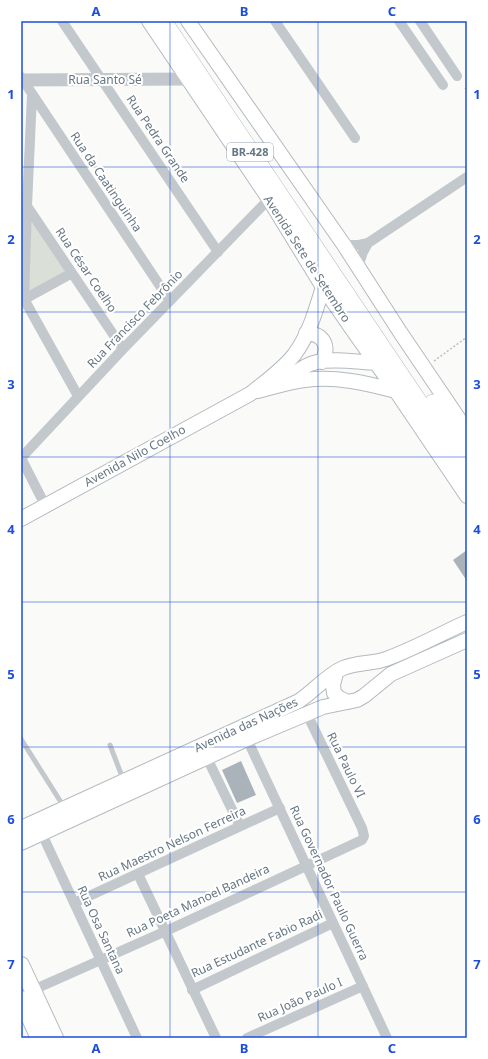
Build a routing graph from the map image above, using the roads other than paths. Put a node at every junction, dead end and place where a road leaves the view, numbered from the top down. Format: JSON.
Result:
{"nodes":[{"id":1,"x":62,"y":21,"type":"edge"},
{"id":2,"x":149,"y":21,"type":"edge"},
{"id":3,"x":163,"y":21,"type":"edge"},
{"id":4,"x":174,"y":21,"type":"edge"},
{"id":5,"x":188,"y":21,"type":"edge"},
{"id":6,"x":275,"y":21,"type":"edge"},
{"id":7,"x":399,"y":21,"type":"edge"},
{"id":8,"x":420,"y":21,"type":"edge"},
{"id":9,"x":457,"y":76,"type":"dead end"},
{"id":10,"x":22,"y":79,"type":"edge"},
{"id":11,"x":188,"y":79,"type":"junction"},
{"id":12,"x":102,"y":80,"type":"junction"},
{"id":13,"x":442,"y":84,"type":"dead end"},
{"id":14,"x":32,"y":95,"type":"junction"},
{"id":15,"x":225,"y":134,"type":"junction"},
{"id":16,"x":355,"y":138,"type":"dead end"},
{"id":17,"x":254,"y":158,"type":"junction"},
{"id":18,"x":467,"y":176,"type":"edge"},
{"id":19,"x":268,"y":199,"type":"junction"},
{"id":20,"x":27,"y":206,"type":"junction"},
{"id":21,"x":368,"y":243,"type":"junction"},
{"id":22,"x":344,"y":245,"type":"junction"},
{"id":23,"x":218,"y":252,"type":"junction"},
{"id":24,"x":358,"y":267,"type":"junction"},
{"id":25,"x":72,"y":273,"type":"junction"},
{"id":26,"x":335,"y":281,"type":"junction"},
{"id":27,"x":23,"y":300,"type":"edge"},
{"id":28,"x":170,"y":301,"type":"junction"},
{"id":29,"x":306,"y":333,"type":"junction"},
{"id":30,"x":123,"y":349,"type":"junction"},
{"id":31,"x":322,"y":362,"type":"junction"},
{"id":32,"x":376,"y":363,"type":"junction"},
{"id":33,"x":394,"y":366,"type":"junction"},
{"id":34,"x":281,"y":384,"type":"junction"},
{"id":35,"x":396,"y":391,"type":"junction"},
{"id":36,"x":250,"y":394,"type":"junction"},
{"id":37,"x":78,"y":396,"type":"junction"},
{"id":38,"x":467,"y":431,"type":"edge"},
{"id":39,"x":467,"y":451,"type":"edge"},
{"id":40,"x":21,"y":458,"type":"edge"},
{"id":41,"x":467,"y":474,"type":"edge"},
{"id":42,"x":467,"y":496,"type":"edge"},
{"id":43,"x":45,"y":505,"type":"junction"},
{"id":44,"x":21,"y":519,"type":"edge"},
{"id":45,"x":467,"y":622,"type":"edge"},
{"id":46,"x":467,"y":640,"type":"edge"},
{"id":47,"x":336,"y":673,"type":"junction"},
{"id":48,"x":348,"y":702,"type":"junction"},
{"id":49,"x":307,"y":714,"type":"junction"},
{"id":50,"x":21,"y":739,"type":"edge"},
{"id":51,"x":248,"y":739,"type":"junction"},
{"id":52,"x":110,"y":745,"type":"dead end"},
{"id":53,"x":207,"y":758,"type":"junction"},
{"id":54,"x":124,"y":781,"type":"junction"},
{"id":55,"x":132,"y":792,"type":"junction"},
{"id":56,"x":280,"y":808,"type":"junction"},
{"id":57,"x":70,"y":813,"type":"junction"},
{"id":58,"x":240,"y":826,"type":"junction"},
{"id":59,"x":21,"y":828,"type":"edge"},
{"id":60,"x":362,"y":828,"type":"joint"},
{"id":61,"x":42,"y":834,"type":"junction"},
{"id":62,"x":21,"y":843,"type":"edge"},
{"id":63,"x":306,"y":866,"type":"junction"},
{"id":64,"x":138,"y":874,"type":"junction"},
{"id":65,"x":74,"y":903,"type":"junction"},
{"id":66,"x":333,"y":922,"type":"junction"},
{"id":67,"x":166,"y":931,"type":"junction"},
{"id":68,"x":101,"y":960,"type":"junction"},
{"id":69,"x":21,"y":965,"type":"edge"},
{"id":70,"x":363,"y":986,"type":"junction"},
{"id":71,"x":192,"y":990,"type":"junction"},
{"id":72,"x":27,"y":995,"type":"edge"},
{"id":73,"x":39,"y":1038,"type":"edge"},
{"id":74,"x":55,"y":1038,"type":"edge"},
{"id":75,"x":137,"y":1038,"type":"edge"},
{"id":76,"x":216,"y":1038,"type":"edge"},
{"id":77,"x":247,"y":1038,"type":"edge"},
{"id":78,"x":387,"y":1038,"type":"edge"}],
"edges":[{"from":1,"to":12,"type":"street","name":"Rua Pedra Grande"},
{"from":2,"to":11,"type":"main road","name":"Avenida Sete de Setembro"},
{"from":3,"to":17,"type":"highway","name":"Avenida Sete de Setembro","number":"BR-428"},
{"from":4,"to":26,"type":"highway","name":"Avenida Sete de Setembro","number":"BR-428"},
{"from":5,"to":22,"type":"main road"},
{"from":6,"to":16,"type":"street"},
{"from":7,"to":13,"type":"street"},
{"from":8,"to":9,"type":"street"},
{"from":10,"to":12,"type":"street","name":"Rua Santo Sé"},
{"from":10,"to":14,"type":"street","name":"Rua da Caatinguinha"},
{"from":11,"to":12,"type":"street","name":"Rua Santo Sé"},
{"from":11,"to":15,"type":"main road","name":"Avenida Sete de Setembro"},
{"from":12,"to":23,"type":"street","name":"Rua Pedra Grande"},
{"from":14,"to":20,"type":"street"},
{"from":14,"to":28,"type":"street","name":"Rua da Caatinguinha"},
{"from":15,"to":17,"type":"highway"},
{"from":15,"to":19,"type":"main road","name":"Avenida Sete de Setembro"},
{"from":17,"to":26,"type":"highway","name":"Avenida Sete de Setembro","number":"BR-428"},
{"from":18,"to":21,"type":"street"},
{"from":19,"to":23,"type":"street","name":"Rua Francisco Febrônio"},
{"from":19,"to":26,"type":"main road","name":"Avenida Sete de Setembro"},
{"from":20,"to":25,"type":"street","name":"Rua César Coelho"},
{"from":20,"to":27,"type":"street"},
{"from":21,"to":22,"type":"street"},
{"from":21,"to":24,"type":"street"},
{"from":22,"to":24,"type":"main road"},
{"from":23,"to":28,"type":"street","name":"Rua Francisco Febrônio"},
{"from":24,"to":38,"type":"main road"},
{"from":25,"to":27,"type":"street"},
{"from":25,"to":30,"type":"street","name":"Rua César Coelho"},
{"from":26,"to":29,"type":"main road"},
{"from":26,"to":32,"type":"main road","name":"Avenida Sete de Setembro"},
{"from":26,"to":33,"type":"highway","name":"Avenida Sete de Setembro","number":"BR-428"},
{"from":26,"to":39,"type":"highway","name":"Avenida Sete de Setembro","number":"BR-428"},
{"from":27,"to":37,"type":"street"},
{"from":28,"to":30,"type":"street","name":"Rua Francisco Febrônio"},
{"from":29,"to":31,"type":"main road"},
{"from":29,"to":36,"type":"main road"},
{"from":30,"to":37,"type":"street","name":"Rua Francisco Febrônio"},
{"from":31,"to":32,"type":"main road"},
{"from":31,"to":34,"type":"main road"},
{"from":32,"to":33,"type":"highway"},
{"from":32,"to":35,"type":"main road","name":"Avenida Sete de Setembro"},
{"from":33,"to":41,"type":"highway","name":"Avenida Sete de Setembro","number":"BR-428"},
{"from":34,"to":35,"type":"main road"},
{"from":34,"to":36,"type":"main road"},
{"from":35,"to":42,"type":"main road","name":"Avenida Sete de Setembro"},
{"from":36,"to":43,"type":"main road","name":"Avenida Nilo Coelho"},
{"from":37,"to":40,"type":"street","name":"Rua Francisco Febrônio"},
{"from":40,"to":43,"type":"street"},
{"from":43,"to":44,"type":"main road","name":"Avenida Nilo Coelho"},
{"from":45,"to":47,"type":"main road","name":"Avenida das Nações"},
{"from":46,"to":48,"type":"main road","name":"Avenida das Nações"},
{"from":47,"to":48,"type":"main road"},
{"from":47,"to":54,"type":"main road","name":"Avenida das Nações"},
{"from":48,"to":49,"type":"main road","name":"Avenida das Nações"},
{"from":49,"to":51,"type":"main road","name":"Avenida das Nações"},
{"from":49,"to":60,"type":"street","name":"Rua Paulo VI"},
{"from":50,"to":57,"type":"lane"},
{"from":51,"to":53,"type":"main road","name":"Avenida das Nações"},
{"from":51,"to":56,"type":"street","name":"Rua Governador Paulo Guerra"},
{"from":52,"to":54,"type":"lane"},
{"from":53,"to":55,"type":"main road","name":"Avenida das Nações"},
{"from":53,"to":58,"type":"street"},
{"from":54,"to":55,"type":"lane"},
{"from":54,"to":57,"type":"main road","name":"Avenida das Nações"},
{"from":55,"to":57,"type":"main road","name":"Avenida das Nações"},
{"from":56,"to":58,"type":"street","name":"Rua Maestro Nelson Ferreira"},
{"from":56,"to":63,"type":"street","name":"Rua Governador Paulo Guerra"},
{"from":57,"to":59,"type":"main road","name":"Avenida das Nações"},
{"from":57,"to":61,"type":"main road","name":"Avenida das Nações"},
{"from":58,"to":64,"type":"street","name":"Rua Maestro Nelson Ferreira"},
{"from":60,"to":63,"type":"street","name":"Rua Poeta Manoel Bandeira"},
{"from":61,"to":62,"type":"main road","name":"Avenida das Nações"},
{"from":61,"to":65,"type":"street","name":"Rua Osa Santana"},
{"from":63,"to":66,"type":"street","name":"Rua Governador Paulo Guerra"},
{"from":63,"to":67,"type":"street","name":"Rua Poeta Manoel Bandeira"},
{"from":64,"to":65,"type":"street","name":"Rua Maestro Nelson Ferreira"},
{"from":64,"to":67,"type":"street"},
{"from":65,"to":68,"type":"street","name":"Rua Osa Santana"},
{"from":66,"to":70,"type":"street","name":"Rua Governador Paulo Guerra"},
{"from":66,"to":71,"type":"street","name":"Rua Estudante Fabio Radi"},
{"from":67,"to":68,"type":"street","name":"Rua Poeta Manoel Bandeira"},
{"from":67,"to":71,"type":"street"},
{"from":68,"to":72,"type":"street","name":"Rua Poeta Manoel Bandeira"},
{"from":68,"to":75,"type":"street","name":"Rua Osa Santana"},
{"from":69,"to":72,"type":"main road"},
{"from":70,"to":77,"type":"street","name":"Rua João Paulo I"},
{"from":70,"to":78,"type":"street","name":"Rua Governador Paulo Guerra"},
{"from":71,"to":76,"type":"street"},
{"from":72,"to":73,"type":"main road"},
{"from":72,"to":74,"type":"main road"}]}
